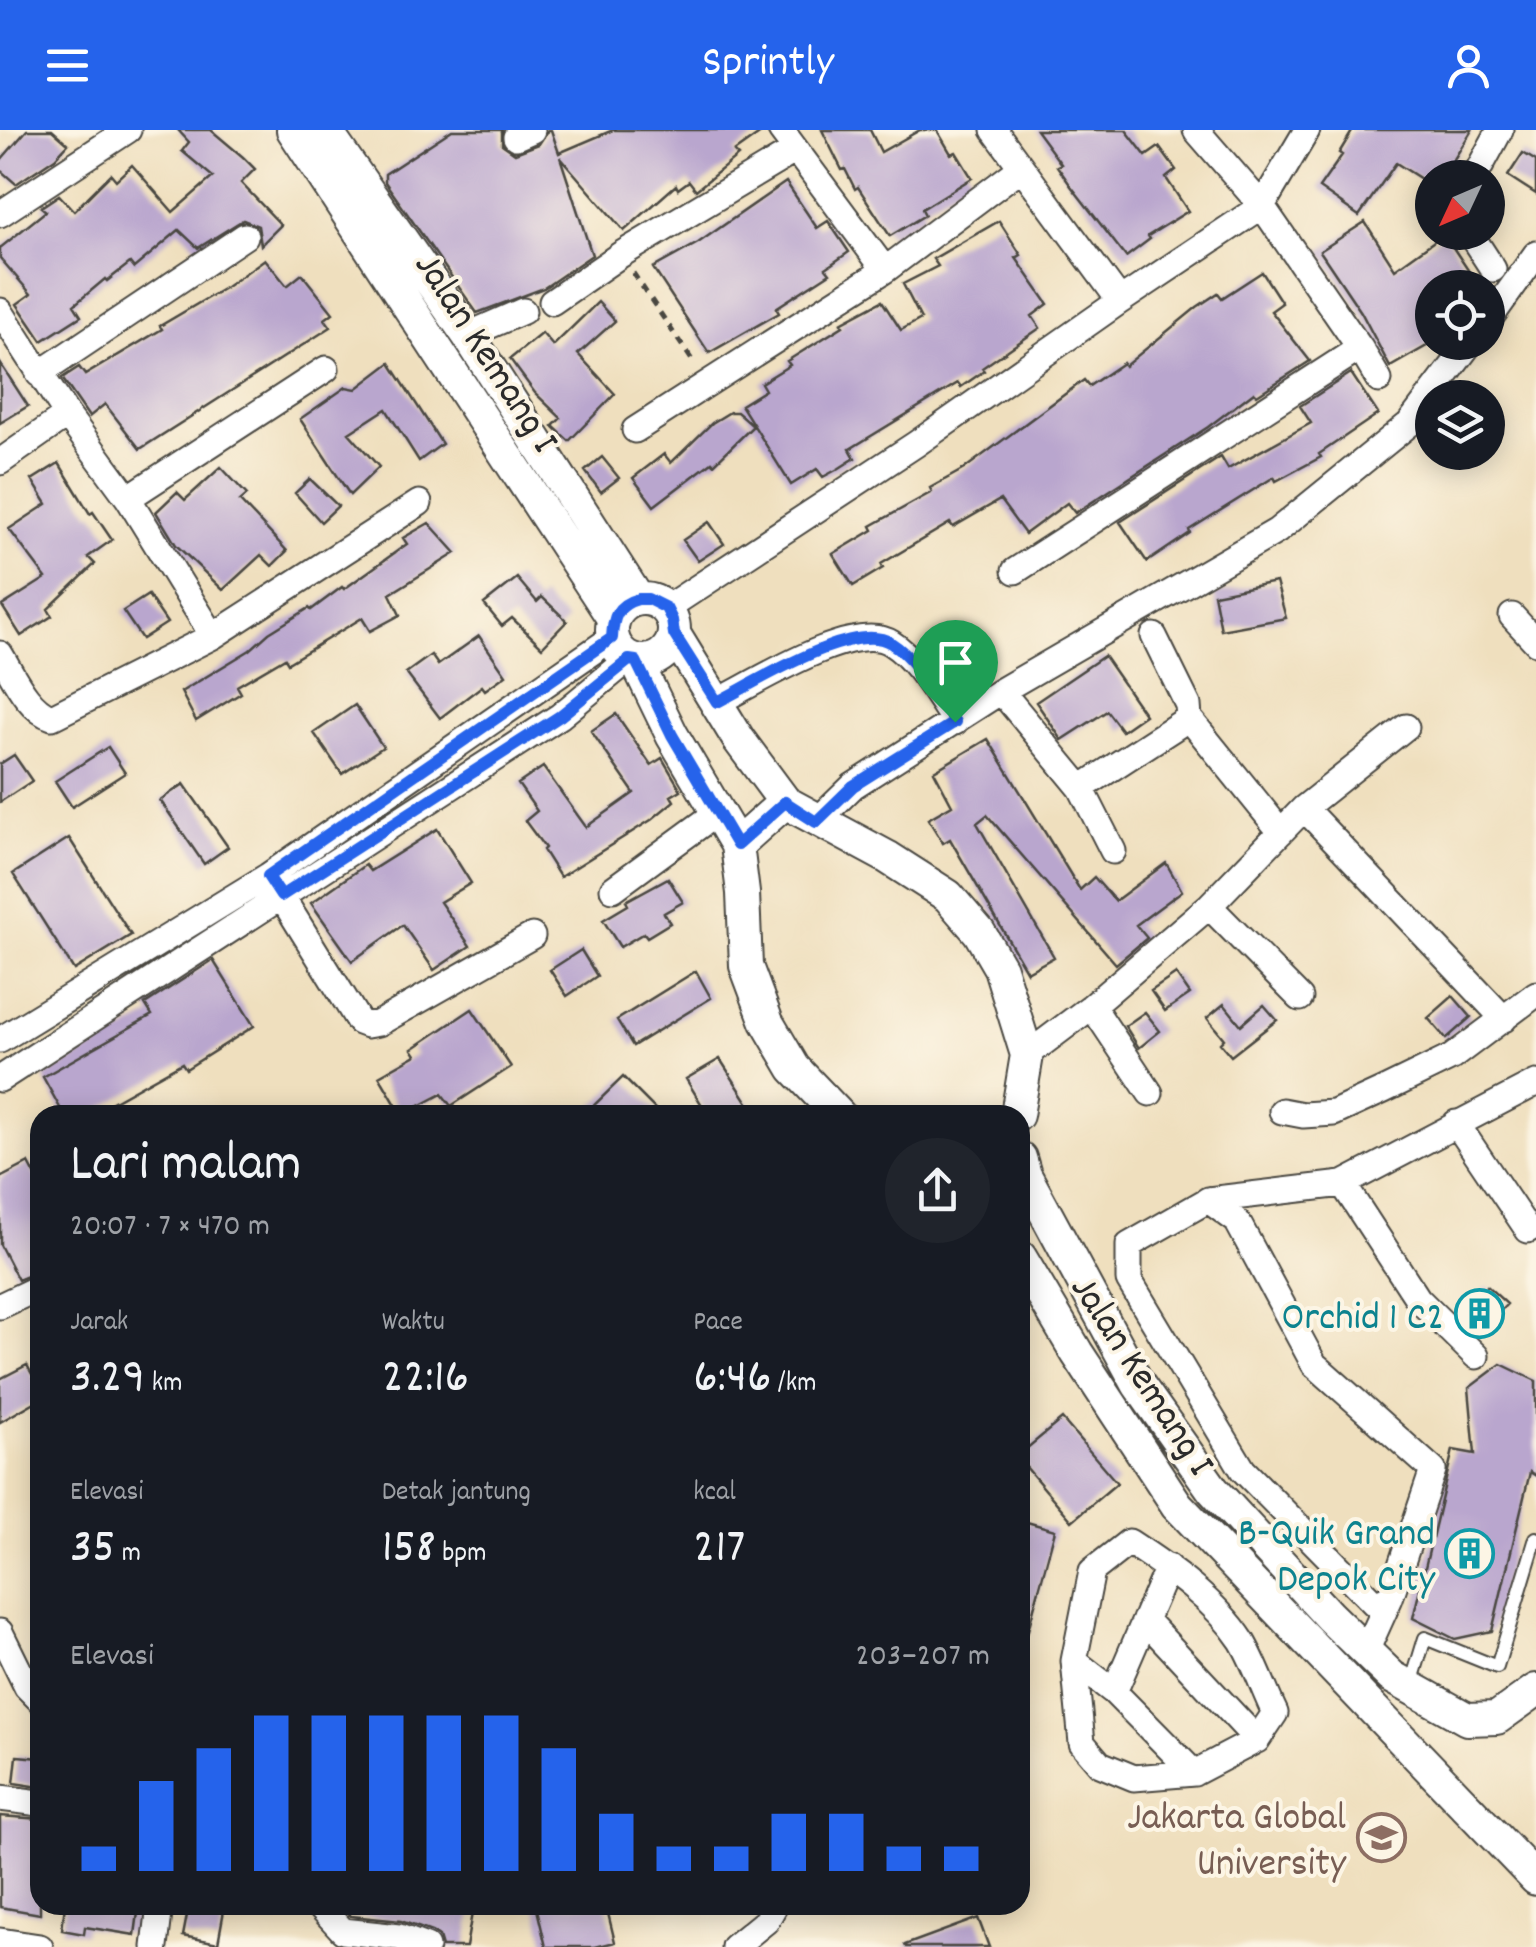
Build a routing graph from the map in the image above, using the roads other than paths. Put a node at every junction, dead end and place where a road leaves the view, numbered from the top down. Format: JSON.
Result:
{"nodes":[{"id":1,"x":128,"y":130,"type":"edge"},
{"id":2,"x":293,"y":130,"type":"edge"},
{"id":3,"x":325,"y":130,"type":"edge"},
{"id":4,"x":994,"y":130,"type":"edge"},
{"id":5,"x":1196,"y":130,"type":"edge"},
{"id":6,"x":1307,"y":130,"type":"edge"},
{"id":7,"x":1500,"y":130,"type":"edge"},
{"id":8,"x":788,"y":140,"type":"edge"},
{"id":9,"x":1484,"y":160,"type":"edge"},
{"id":10,"x":1021,"y":168,"type":"junction"},
{"id":11,"x":1262,"y":206,"type":"junction"},
{"id":12,"x":0,"y":214,"type":"edge"},
{"id":13,"x":245,"y":236,"type":"dead end"},
{"id":14,"x":1481,"y":250,"type":"edge"},
{"id":15,"x":1536,"y":254,"type":"edge"},
{"id":16,"x":1493,"y":269,"type":"dead end"},
{"id":17,"x":886,"y":270,"type":"junction"},
{"id":18,"x":1505,"y":297,"type":"edge"},
{"id":19,"x":1120,"y":301,"type":"junction"},
{"id":20,"x":552,"y":302,"type":"dead end"},
{"id":21,"x":523,"y":310,"type":"dead end"},
{"id":22,"x":0,"y":311,"type":"edge"},
{"id":23,"x":468,"y":336,"type":"junction"},
{"id":24,"x":1360,"y":348,"type":"junction"},
{"id":25,"x":1457,"y":360,"type":"edge"},
{"id":26,"x":326,"y":369,"type":"dead end"},
{"id":27,"x":39,"y":374,"type":"junction"},
{"id":28,"x":1379,"y":380,"type":"dead end"},
{"id":29,"x":67,"y":415,"type":"junction"},
{"id":30,"x":635,"y":430,"type":"dead end"},
{"id":31,"x":0,"y":462,"type":"edge"},
{"id":32,"x":128,"y":498,"type":"junction"},
{"id":33,"x":419,"y":503,"type":"dead end"},
{"id":34,"x":1015,"y":571,"type":"dead end"},
{"id":35,"x":1512,"y":616,"type":"dead end"},
{"id":36,"x":638,"y":631,"type":"junction"},
{"id":37,"x":213,"y":636,"type":"junction"},
{"id":38,"x":1154,"y":636,"type":"dead end"},
{"id":39,"x":1536,"y":642,"type":"edge"},
{"id":40,"x":0,"y":654,"type":"edge"},
{"id":41,"x":1001,"y":691,"type":"junction"},
{"id":42,"x":717,"y":702,"type":"junction"},
{"id":43,"x":1189,"y":718,"type":"junction"},
{"id":44,"x":955,"y":722,"type":"junction"},
{"id":45,"x":1406,"y":727,"type":"dead end"},
{"id":46,"x":1081,"y":788,"type":"junction"},
{"id":47,"x":785,"y":802,"type":"junction"},
{"id":48,"x":1304,"y":808,"type":"junction"},
{"id":49,"x":718,"y":812,"type":"junction"},
{"id":50,"x":816,"y":822,"type":"junction"},
{"id":51,"x":1281,"y":832,"type":"junction"},
{"id":52,"x":737,"y":845,"type":"junction"},
{"id":53,"x":1112,"y":851,"type":"dead end"},
{"id":54,"x":275,"y":886,"type":"junction"},
{"id":55,"x":613,"y":889,"type":"dead end"},
{"id":56,"x":1208,"y":906,"type":"junction"},
{"id":57,"x":532,"y":936,"type":"dead end"},
{"id":58,"x":1536,"y":994,"type":"edge"},
{"id":59,"x":1300,"y":998,"type":"dead end"},
{"id":60,"x":1092,"y":1006,"type":"junction"},
{"id":61,"x":1504,"y":1018,"type":"junction"},
{"id":62,"x":0,"y":1040,"type":"edge"},
{"id":63,"x":1027,"y":1055,"type":"junction"},
{"id":64,"x":0,"y":1079,"type":"edge"},
{"id":65,"x":1536,"y":1083,"type":"edge"},
{"id":66,"x":1150,"y":1094,"type":"dead end"},
{"id":67,"x":829,"y":1105,"type":"edge"},
{"id":68,"x":1020,"y":1105,"type":"edge"},
{"id":69,"x":1282,"y":1111,"type":"dead end"},
{"id":70,"x":1456,"y":1122,"type":"junction"},
{"id":71,"x":1030,"y":1184,"type":"edge"},
{"id":72,"x":1344,"y":1184,"type":"junction"},
{"id":73,"x":1208,"y":1200,"type":"junction"},
{"id":74,"x":1528,"y":1230,"type":"dead end"},
{"id":75,"x":1030,"y":1274,"type":"edge"},
{"id":76,"x":30,"y":1294,"type":"edge"},
{"id":77,"x":0,"y":1306,"type":"edge"},
{"id":78,"x":1111,"y":1331,"type":"junction"},
{"id":79,"x":1077,"y":1354,"type":"junction"},
{"id":80,"x":1476,"y":1356,"type":"dead end"},
{"id":81,"x":1536,"y":1538,"type":"edge"},
{"id":82,"x":1264,"y":1544,"type":"junction"},
{"id":83,"x":1168,"y":1567,"type":"junction"},
{"id":84,"x":1241,"y":1571,"type":"junction"},
{"id":85,"x":1390,"y":1598,"type":"junction"},
{"id":86,"x":1214,"y":1609,"type":"junction"},
{"id":87,"x":1145,"y":1620,"type":"junction"},
{"id":88,"x":0,"y":1632,"type":"edge"},
{"id":89,"x":1366,"y":1651,"type":"junction"},
{"id":90,"x":1074,"y":1662,"type":"junction"},
{"id":91,"x":1411,"y":1687,"type":"junction"},
{"id":92,"x":30,"y":1689,"type":"edge"},
{"id":93,"x":1536,"y":1690,"type":"edge"},
{"id":94,"x":1114,"y":1692,"type":"junction"},
{"id":95,"x":1257,"y":1740,"type":"junction"},
{"id":96,"x":1194,"y":1773,"type":"junction"},
{"id":97,"x":0,"y":1798,"type":"edge"},
{"id":98,"x":30,"y":1802,"type":"edge"},
{"id":99,"x":1536,"y":1879,"type":"edge"},
{"id":100,"x":159,"y":1915,"type":"edge"},
{"id":101,"x":329,"y":1915,"type":"edge"},
{"id":102,"x":769,"y":1915,"type":"edge"},
{"id":103,"x":0,"y":1941,"type":"edge"},
{"id":104,"x":40,"y":1947,"type":"edge"},
{"id":105,"x":155,"y":1947,"type":"edge"},
{"id":106,"x":426,"y":1947,"type":"edge"},
{"id":107,"x":734,"y":1947,"type":"edge"}],
"edges":[{"from":1,"to":12,"type":"street"},
{"from":2,"to":36,"type":"street","name":"Jalan Kemang I"},
{"from":3,"to":23,"type":"street","name":"Jalan Kemang I"},
{"from":4,"to":10,"type":"street"},
{"from":5,"to":11,"type":"street"},
{"from":6,"to":11,"type":"street"},
{"from":7,"to":9,"type":"street"},
{"from":8,"to":17,"type":"street"},
{"from":8,"to":20,"type":"street"},
{"from":10,"to":17,"type":"street"},
{"from":10,"to":19,"type":"street"},
{"from":11,"to":19,"type":"street"},
{"from":11,"to":24,"type":"street"},
{"from":13,"to":27,"type":"street"},
{"from":14,"to":16,"type":"street"},
{"from":15,"to":18,"type":"street"},
{"from":17,"to":30,"type":"street"},
{"from":19,"to":36,"type":"street"},
{"from":21,"to":23,"type":"street"},
{"from":22,"to":27,"type":"street"},
{"from":23,"to":36,"type":"street","name":"Jalan Kemang I"},
{"from":24,"to":28,"type":"street"},
{"from":24,"to":34,"type":"street"},
{"from":25,"to":41,"type":"street"},
{"from":26,"to":32,"type":"street"},
{"from":27,"to":29,"type":"street"},
{"from":29,"to":31,"type":"street"},
{"from":29,"to":32,"type":"street"},
{"from":32,"to":37,"type":"street"},
{"from":33,"to":37,"type":"street"},
{"from":35,"to":39,"type":"street"},
{"from":36,"to":42,"type":"street","name":"Jalan Kemang I"},
{"from":36,"to":49,"type":"street","name":"Jalan Kemang I"},
{"from":36,"to":54,"type":"street"},
{"from":37,"to":40,"type":"street"},
{"from":38,"to":43,"type":"street"},
{"from":41,"to":44,"type":"street"},
{"from":41,"to":46,"type":"street"},
{"from":42,"to":44,"type":"street"},
{"from":42,"to":47,"type":"street","name":"Jalan Kemang I"},
{"from":43,"to":46,"type":"street"},
{"from":43,"to":51,"type":"street"},
{"from":44,"to":50,"type":"street"},
{"from":45,"to":48,"type":"street"},
{"from":46,"to":53,"type":"street"},
{"from":47,"to":50,"type":"street","name":"Jalan Kemang I"},
{"from":47,"to":52,"type":"street"},
{"from":48,"to":51,"type":"street"},
{"from":48,"to":61,"type":"street"},
{"from":49,"to":52,"type":"street","name":"Jalan Kemang I"},
{"from":49,"to":55,"type":"street"},
{"from":50,"to":63,"type":"street","name":"Jalan Kemang I"},
{"from":51,"to":56,"type":"street"},
{"from":52,"to":67,"type":"street","name":"Jalan Kemang I"},
{"from":54,"to":57,"type":"street"},
{"from":54,"to":62,"type":"street"},
{"from":54,"to":64,"type":"street"},
{"from":56,"to":59,"type":"street"},
{"from":56,"to":60,"type":"street"},
{"from":58,"to":61,"type":"street"},
{"from":60,"to":63,"type":"street"},
{"from":60,"to":66,"type":"street"},
{"from":61,"to":69,"type":"street"},
{"from":63,"to":68,"type":"street","name":"Jalan Kemang I"},
{"from":65,"to":70,"type":"street"},
{"from":70,"to":72,"type":"street"},
{"from":70,"to":74,"type":"street"},
{"from":71,"to":78,"type":"street","name":"Jalan Kemang I"},
{"from":72,"to":73,"type":"street"},
{"from":72,"to":80,"type":"street"},
{"from":73,"to":85,"type":"street"},
{"from":73,"to":85,"type":"street"},
{"from":75,"to":79,"type":"street","name":"Jalan Kemang I"},
{"from":76,"to":77,"type":"street"},
{"from":78,"to":79,"type":"street"},
{"from":78,"to":82,"type":"street","name":"Jalan Kemang I"},
{"from":79,"to":84,"type":"street","name":"Jalan Kemang I"},
{"from":81,"to":91,"type":"lane"},
{"from":82,"to":84,"type":"street"},
{"from":82,"to":89,"type":"street","name":"Jalan Kemang I"},
{"from":83,"to":86,"type":"street"},
{"from":83,"to":87,"type":"street"},
{"from":83,"to":90,"type":"street"},
{"from":84,"to":86,"type":"street"},
{"from":84,"to":99,"type":"street","name":"Jalan Kemang I"},
{"from":85,"to":89,"type":"street"},
{"from":86,"to":95,"type":"street"},
{"from":87,"to":94,"type":"street"},
{"from":87,"to":95,"type":"street"},
{"from":88,"to":92,"type":"street"},
{"from":89,"to":91,"type":"street","name":"Jalan Kemang I"},
{"from":90,"to":94,"type":"street"},
{"from":90,"to":96,"type":"street"},
{"from":91,"to":93,"type":"street","name":"Jalan Kemang I"},
{"from":94,"to":96,"type":"street"},
{"from":95,"to":96,"type":"street"},
{"from":97,"to":98,"type":"street"},
{"from":100,"to":105,"type":"street"},
{"from":101,"to":106,"type":"street"},
{"from":102,"to":107,"type":"street"},
{"from":103,"to":104,"type":"street"}]}
